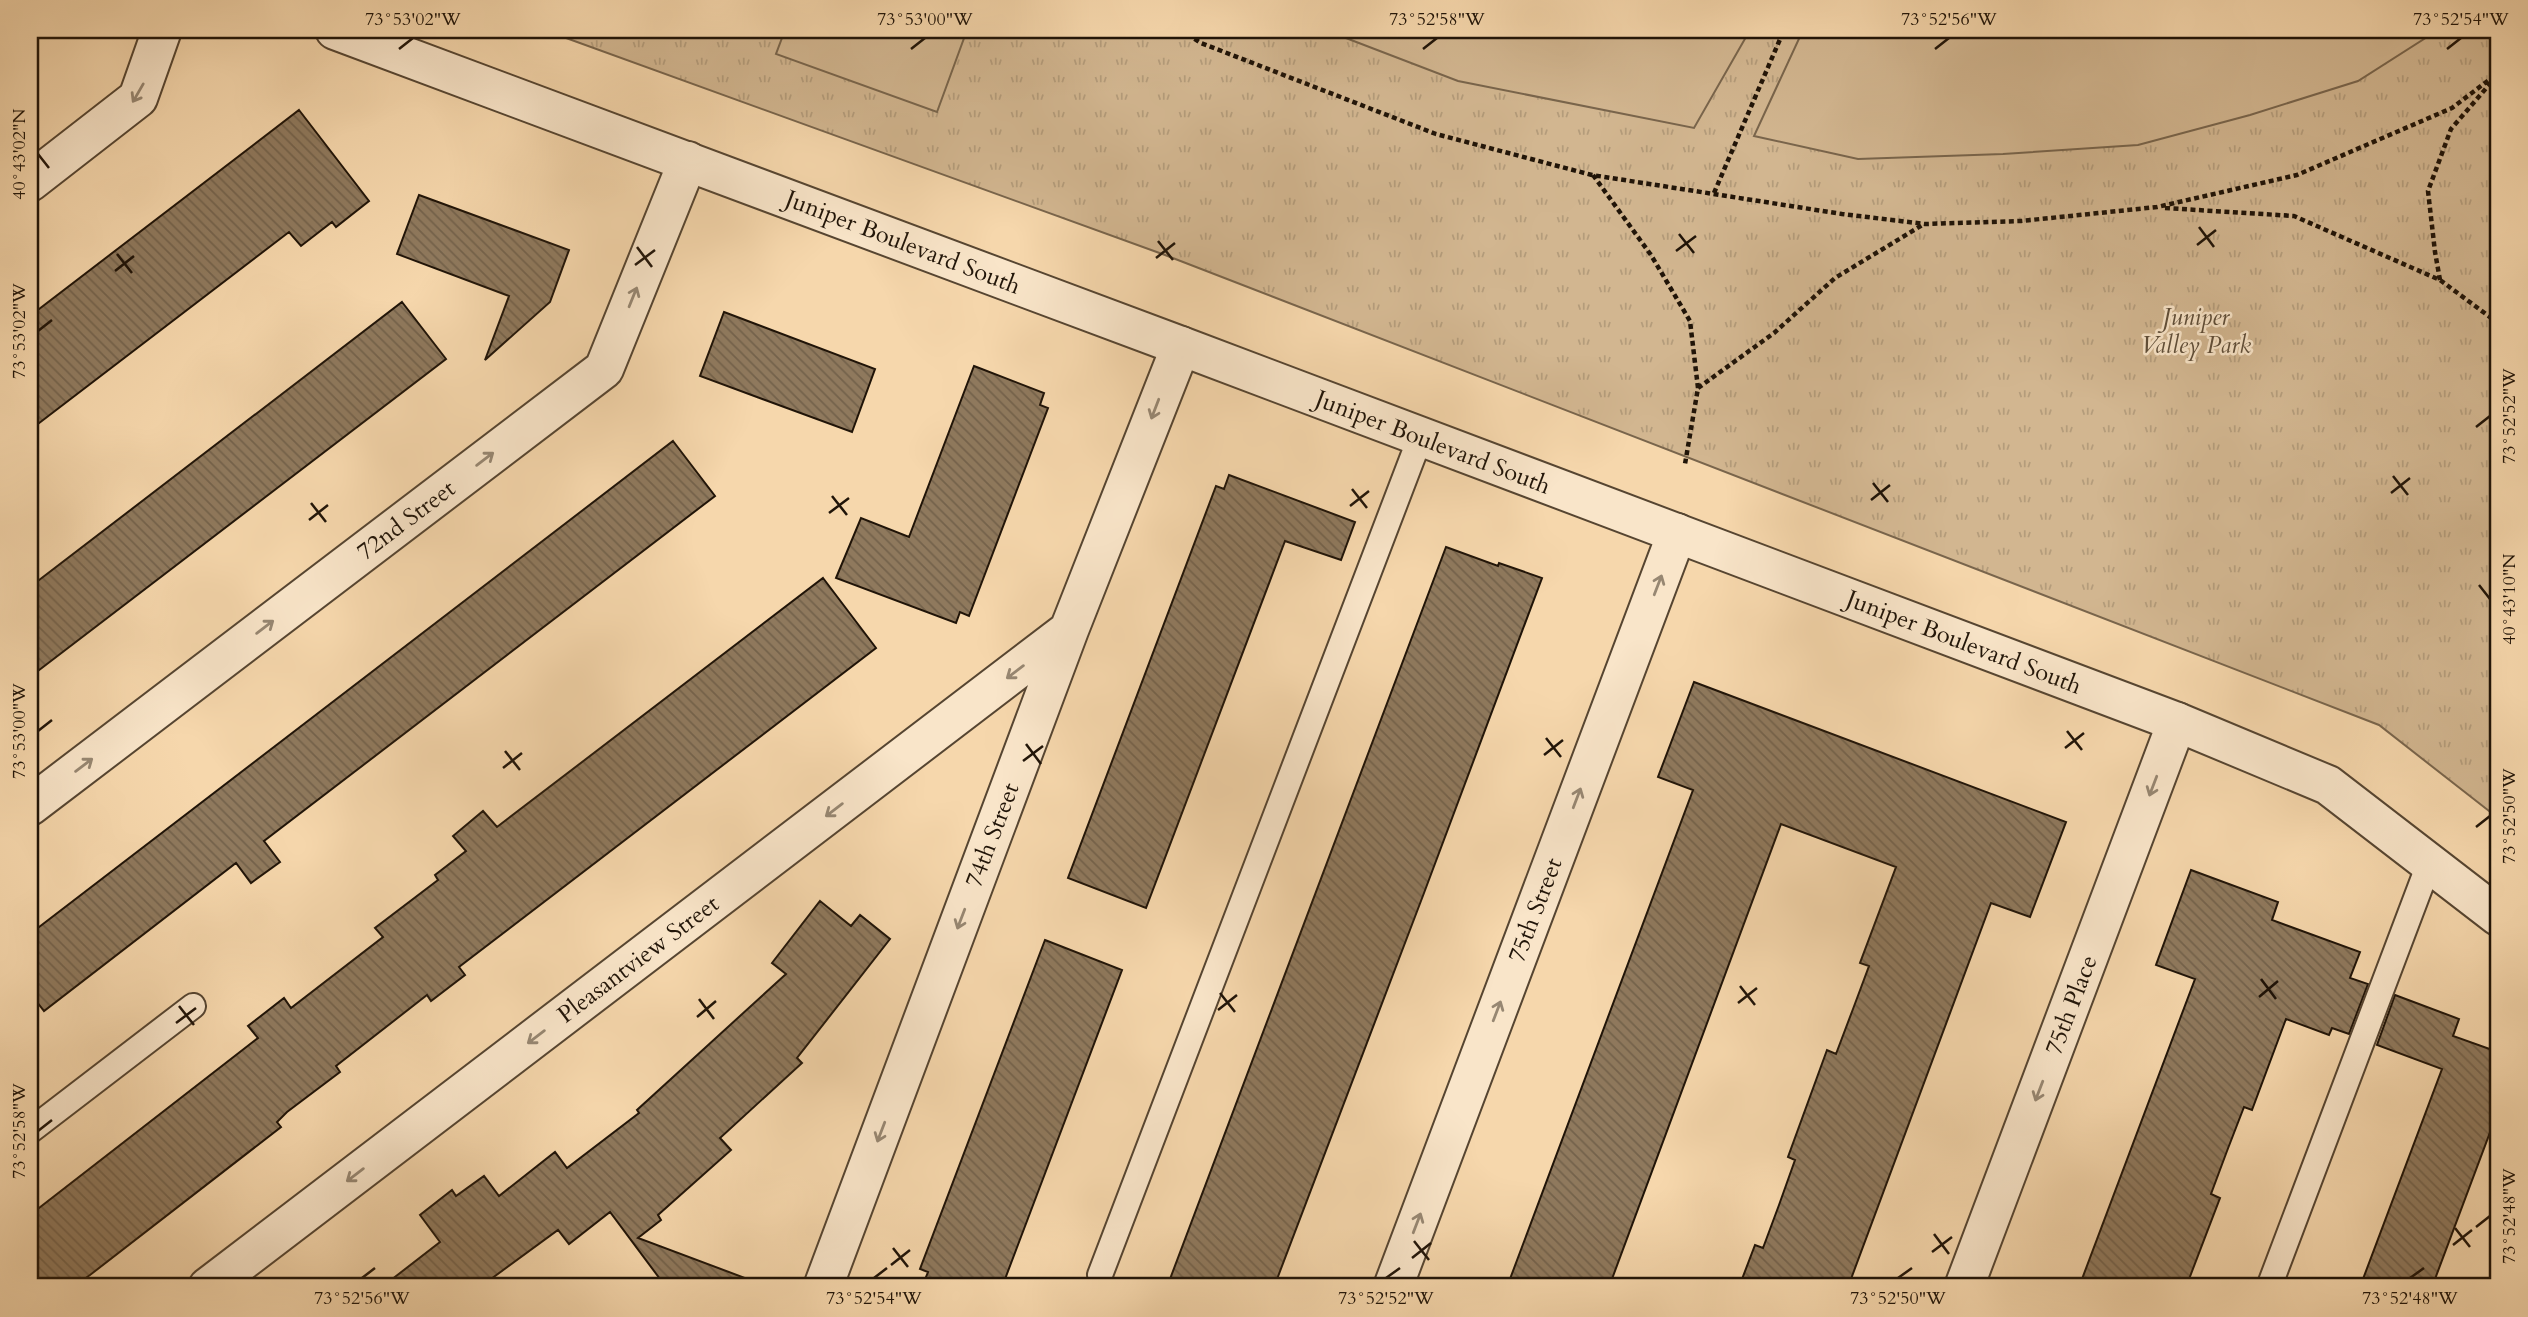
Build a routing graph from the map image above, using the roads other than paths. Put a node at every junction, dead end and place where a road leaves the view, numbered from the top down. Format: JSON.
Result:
{"nodes":[{"id":1,"x":162,"y":30,"type":"edge"},
{"id":2,"x":335,"y":30,"type":"edge"},
{"id":3,"x":688,"y":161,"type":"junction"},
{"id":4,"x":30,"y":182,"type":"edge"},
{"id":5,"x":1181,"y":346,"type":"junction"},
{"id":6,"x":1420,"y":438,"type":"junction"},
{"id":7,"x":1677,"y":533,"type":"junction"},
{"id":8,"x":1069,"y":630,"type":"junction"},
{"id":9,"x":2177,"y":722,"type":"junction"},
{"id":10,"x":30,"y":806,"type":"edge"},
{"id":11,"x":2429,"y":864,"type":"junction"},
{"id":12,"x":2498,"y":916,"type":"edge"},
{"id":13,"x":193,"y":1006,"type":"dead end"},
{"id":14,"x":30,"y":1131,"type":"edge"},
{"id":15,"x":1100,"y":1275,"type":"dead end"},
{"id":16,"x":208,"y":1287,"type":"edge"},
{"id":17,"x":823,"y":1287,"type":"edge"},
{"id":18,"x":1393,"y":1287,"type":"edge"},
{"id":19,"x":1964,"y":1287,"type":"edge"},
{"id":20,"x":2269,"y":1287,"type":"edge"}],
"edges":[{"from":1,"to":4,"type":"street","one_way":true},
{"from":2,"to":3,"type":"street","name":"Juniper Boulevard South"},
{"from":3,"to":5,"type":"street","name":"Juniper Boulevard South"},
{"from":10,"to":3,"type":"street","name":"72nd Street","one_way":true},
{"from":5,"to":6,"type":"street","name":"Juniper Boulevard South"},
{"from":5,"to":8,"type":"street","name":"74th Street","one_way":true},
{"from":6,"to":7,"type":"street","name":"Juniper Boulevard South"},
{"from":6,"to":15,"type":"lane"},
{"from":7,"to":9,"type":"street","name":"Juniper Boulevard South"},
{"from":18,"to":7,"type":"street","name":"75th Street","one_way":true},
{"from":8,"to":16,"type":"street","name":"Pleasantview Street","one_way":true},
{"from":8,"to":17,"type":"street","name":"74th Street","one_way":true},
{"from":9,"to":11,"type":"street","name":"Juniper Boulevard South"},
{"from":9,"to":19,"type":"street","name":"75th Place","one_way":true},
{"from":11,"to":12,"type":"street","name":"Juniper Boulevard South"},
{"from":11,"to":20,"type":"lane"},
{"from":13,"to":14,"type":"lane"}]}
